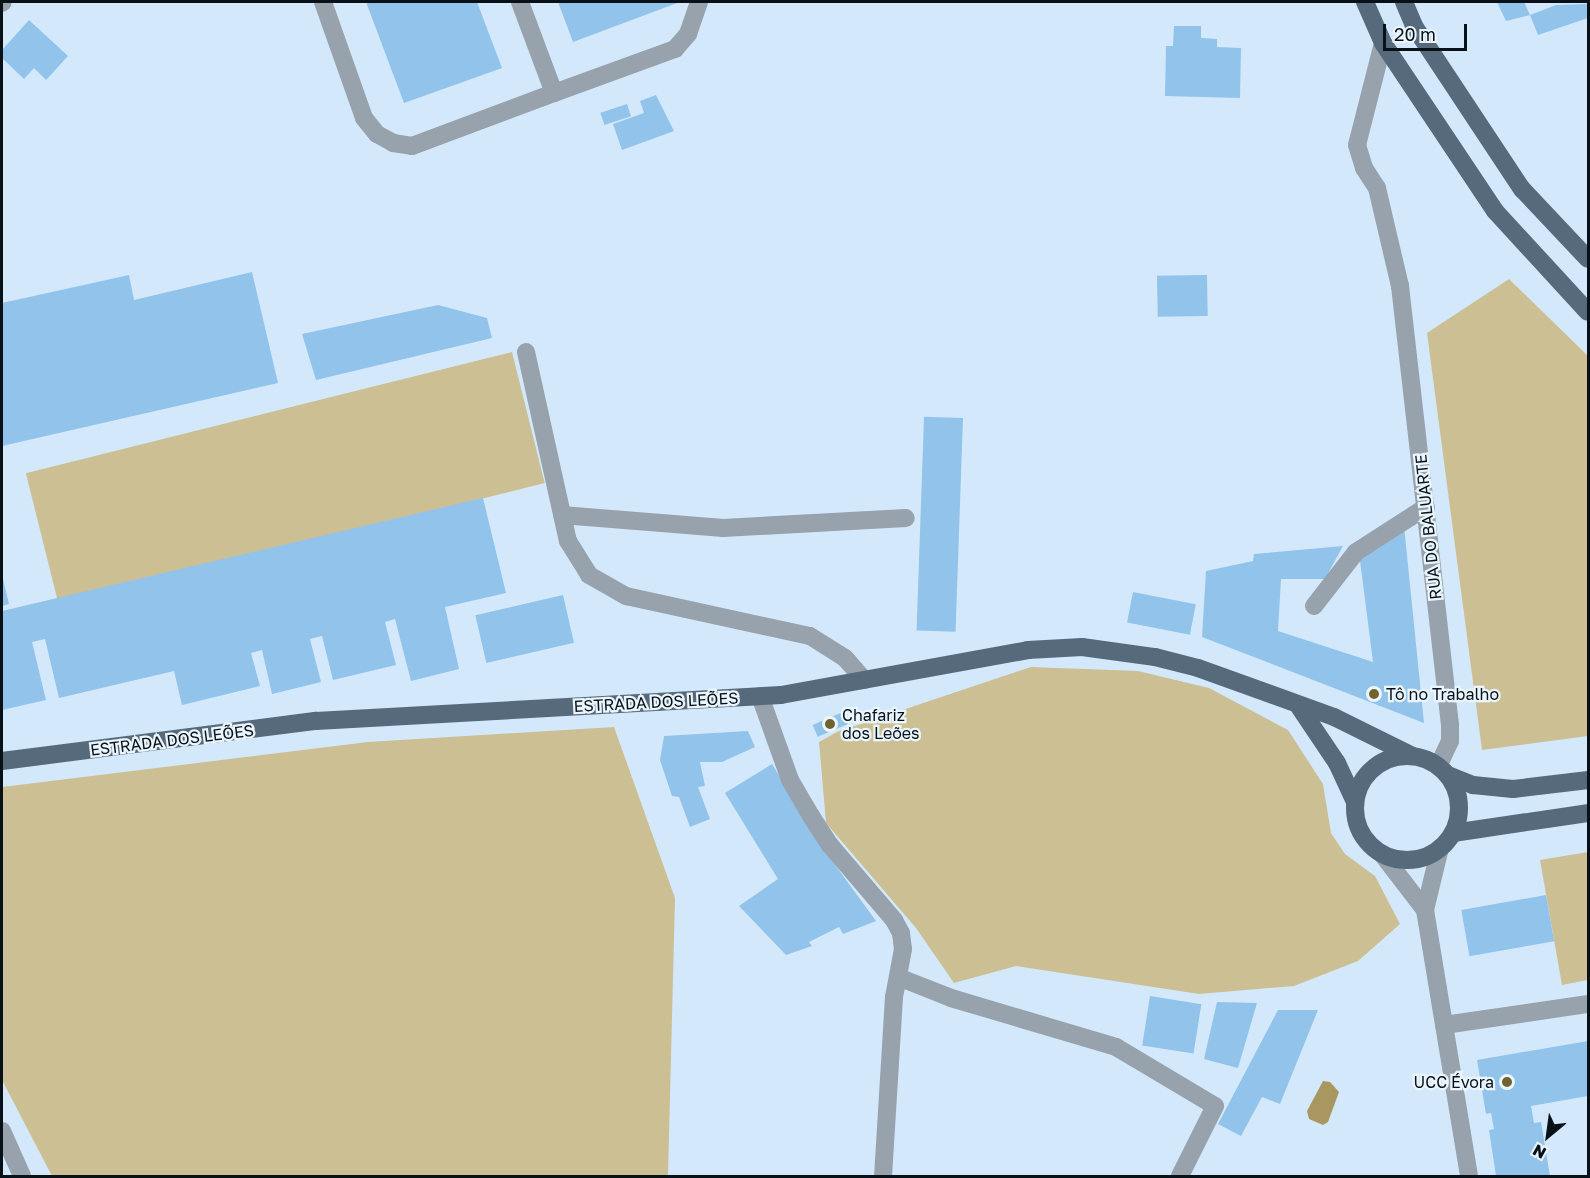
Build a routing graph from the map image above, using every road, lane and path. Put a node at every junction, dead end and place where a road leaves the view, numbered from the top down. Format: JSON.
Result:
{"nodes":[{"id":1,"x":323,"y":2,"type":"edge"},
{"id":2,"x":520,"y":2,"type":"edge"},
{"id":3,"x":699,"y":2,"type":"edge"},
{"id":4,"x":1365,"y":2,"type":"edge"},
{"id":5,"x":1404,"y":2,"type":"edge"},
{"id":6,"x":1383,"y":43,"type":"junction"},
{"id":7,"x":554,"y":93,"type":"junction"},
{"id":8,"x":1588,"y":260,"type":"edge"},
{"id":9,"x":1588,"y":312,"type":"edge"},
{"id":10,"x":526,"y":352,"type":"dead end"},
{"id":11,"x":1426,"y":507,"type":"junction"},
{"id":12,"x":562,"y":515,"type":"junction"},
{"id":13,"x":906,"y":518,"type":"dead end"},
{"id":14,"x":1314,"y":606,"type":"dead end"},
{"id":15,"x":864,"y":680,"type":"junction"},
{"id":16,"x":759,"y":696,"type":"junction"},
{"id":17,"x":1300,"y":708,"type":"junction"},
{"id":18,"x":1413,"y":756,"type":"junction"},
{"id":19,"x":2,"y":761,"type":"edge"},
{"id":20,"x":1443,"y":770,"type":"junction"},
{"id":21,"x":1588,"y":780,"type":"edge"},
{"id":22,"x":1355,"y":802,"type":"junction"},
{"id":23,"x":1588,"y":813,"type":"edge"},
{"id":24,"x":1453,"y":833,"type":"junction"},
{"id":25,"x":1440,"y":848,"type":"junction"},
{"id":26,"x":1382,"y":854,"type":"junction"},
{"id":27,"x":1425,"y":910,"type":"junction"},
{"id":28,"x":898,"y":977,"type":"junction"},
{"id":29,"x":1588,"y":1004,"type":"edge"},
{"id":30,"x":1444,"y":1025,"type":"junction"},
{"id":31,"x":2,"y":1131,"type":"edge"},
{"id":32,"x":22,"y":1176,"type":"edge"},
{"id":33,"x":883,"y":1176,"type":"edge"},
{"id":34,"x":1180,"y":1176,"type":"edge"},
{"id":35,"x":1469,"y":1176,"type":"edge"}],
"edges":[{"from":1,"to":7,"type":"street"},
{"from":2,"to":7,"type":"street"},
{"from":3,"to":7,"type":"street"},
{"from":4,"to":6,"type":"main road"},
{"from":5,"to":8,"type":"main road"},
{"from":6,"to":9,"type":"main road"},
{"from":6,"to":11,"type":"street","name":"RUA DO BALUARTE"},
{"from":10,"to":12,"type":"street"},
{"from":11,"to":14,"type":"street"},
{"from":11,"to":20,"type":"street","name":"RUA DO BALUARTE"},
{"from":12,"to":13,"type":"street"},
{"from":12,"to":15,"type":"street"},
{"from":15,"to":16,"type":"main road","name":"ESTRADA DOS LEÕES"},
{"from":15,"to":17,"type":"main road","name":"ESTRADA DOS LEÕES"},
{"from":16,"to":19,"type":"main road","name":"ESTRADA DOS LEÕES"},
{"from":16,"to":28,"type":"street"},
{"from":17,"to":18,"type":"main road","name":"ESTRADA DOS LEÕES"},
{"from":17,"to":22,"type":"main road"},
{"from":18,"to":20,"type":"main road"},
{"from":18,"to":22,"type":"main road"},
{"from":20,"to":21,"type":"main road"},
{"from":20,"to":24,"type":"main road"},
{"from":22,"to":26,"type":"main road"},
{"from":23,"to":24,"type":"main road"},
{"from":24,"to":25,"type":"main road"},
{"from":25,"to":26,"type":"main road"},
{"from":25,"to":27,"type":"street"},
{"from":26,"to":27,"type":"street"},
{"from":27,"to":30,"type":"street"},
{"from":28,"to":33,"type":"street"},
{"from":28,"to":34,"type":"street"},
{"from":29,"to":30,"type":"street"},
{"from":30,"to":35,"type":"street"},
{"from":31,"to":32,"type":"street"}]}
